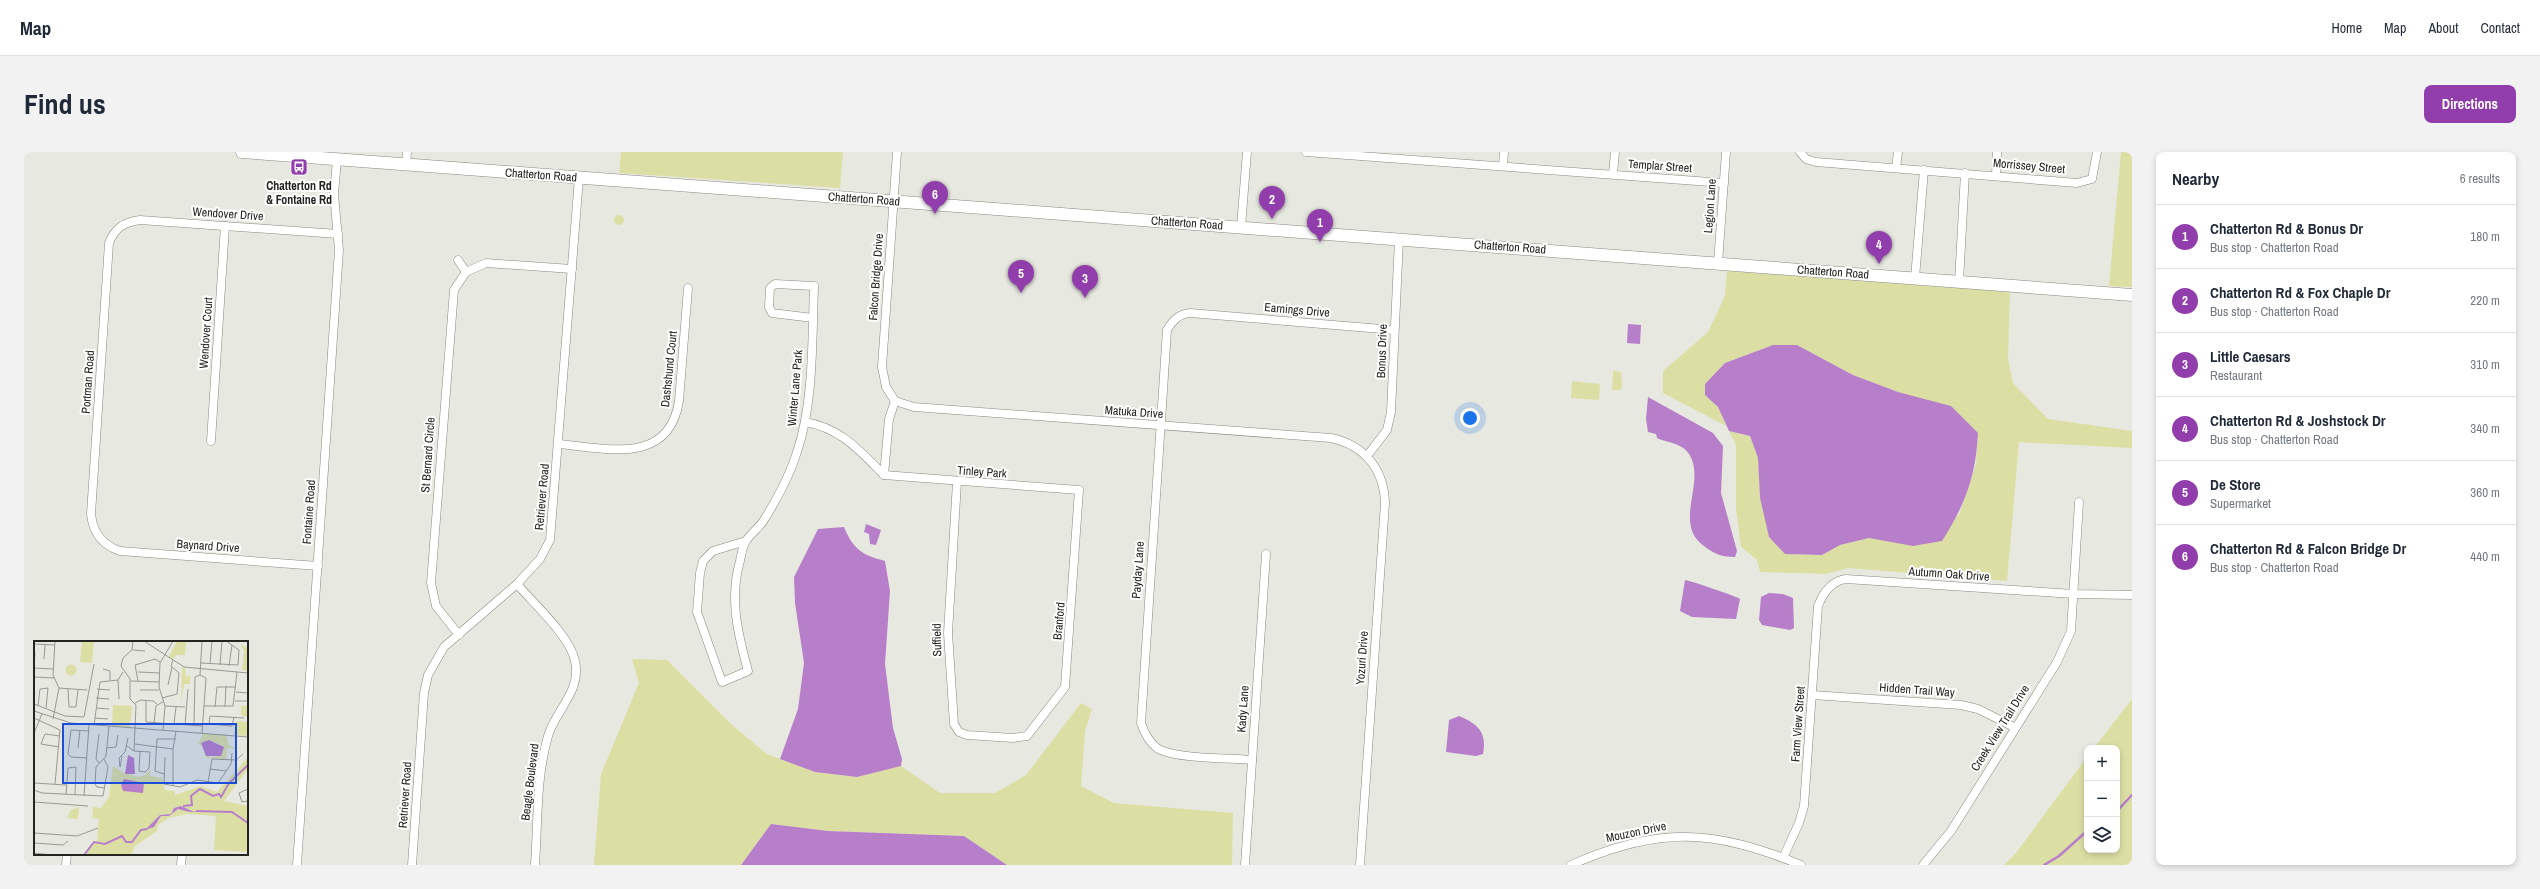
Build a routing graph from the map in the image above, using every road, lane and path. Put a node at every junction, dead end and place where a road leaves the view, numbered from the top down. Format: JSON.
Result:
{"nodes":[{"id":1,"x":242,"y":152,"type":"edge"},
{"id":2,"x":407,"y":152,"type":"edge"},
{"id":3,"x":898,"y":152,"type":"edge"},
{"id":4,"x":1247,"y":152,"type":"edge"},
{"id":5,"x":1306,"y":152,"type":"edge"},
{"id":6,"x":1504,"y":152,"type":"edge"},
{"id":7,"x":1615,"y":152,"type":"edge"},
{"id":8,"x":1726,"y":152,"type":"edge"},
{"id":9,"x":1800,"y":152,"type":"edge"},
{"id":10,"x":1898,"y":152,"type":"edge"},
{"id":11,"x":1998,"y":152,"type":"edge"},
{"id":12,"x":2097,"y":152,"type":"edge"},
{"id":13,"x":1380,"y":155,"type":"edge"},
{"id":14,"x":337,"y":160,"type":"junction"},
{"id":15,"x":406,"y":165,"type":"junction"},
{"id":16,"x":1503,"y":166,"type":"junction"},
{"id":17,"x":1896,"y":168,"type":"junction"},
{"id":18,"x":1924,"y":170,"type":"junction"},
{"id":19,"x":1965,"y":173,"type":"junction"},
{"id":20,"x":1614,"y":174,"type":"junction"},
{"id":21,"x":1996,"y":176,"type":"junction"},
{"id":22,"x":579,"y":178,"type":"junction"},
{"id":23,"x":1724,"y":183,"type":"junction"},
{"id":24,"x":894,"y":201,"type":"junction"},
{"id":25,"x":225,"y":226,"type":"junction"},
{"id":26,"x":1241,"y":226,"type":"junction"},
{"id":27,"x":118,"y":227,"type":"joint"},
{"id":28,"x":338,"y":234,"type":"junction"},
{"id":29,"x":1399,"y":239,"type":"junction"},
{"id":30,"x":458,"y":260,"type":"dead end"},
{"id":31,"x":1718,"y":263,"type":"junction"},
{"id":32,"x":572,"y":268,"type":"junction"},
{"id":33,"x":466,"y":272,"type":"junction"},
{"id":34,"x":1916,"y":278,"type":"junction"},
{"id":35,"x":1959,"y":282,"type":"junction"},
{"id":36,"x":688,"y":288,"type":"dead end"},
{"id":37,"x":2132,"y":295,"type":"edge"},
{"id":38,"x":1197,"y":314,"type":"joint"},
{"id":39,"x":813,"y":318,"type":"junction"},
{"id":40,"x":1394,"y":330,"type":"junction"},
{"id":41,"x":895,"y":401,"type":"junction"},
{"id":42,"x":805,"y":422,"type":"junction"},
{"id":43,"x":1159,"y":426,"type":"junction"},
{"id":44,"x":211,"y":441,"type":"dead end"},
{"id":45,"x":558,"y":444,"type":"junction"},
{"id":46,"x":1367,"y":456,"type":"junction"},
{"id":47,"x":884,"y":475,"type":"junction"},
{"id":48,"x":957,"y":482,"type":"junction"},
{"id":49,"x":1079,"y":490,"type":"joint"},
{"id":50,"x":2079,"y":502,"type":"dead end"},
{"id":51,"x":100,"y":540,"type":"joint"},
{"id":52,"x":746,"y":541,"type":"junction"},
{"id":53,"x":1266,"y":554,"type":"dead end"},
{"id":54,"x":318,"y":566,"type":"junction"},
{"id":55,"x":517,"y":584,"type":"junction"},
{"id":56,"x":1826,"y":591,"type":"joint"},
{"id":57,"x":2074,"y":594,"type":"junction"},
{"id":58,"x":2132,"y":595,"type":"edge"},
{"id":59,"x":459,"y":635,"type":"junction"},
{"id":60,"x":1812,"y":694,"type":"junction"},
{"id":61,"x":2014,"y":727,"type":"junction"},
{"id":62,"x":1022,"y":737,"type":"joint"},
{"id":63,"x":1252,"y":760,"type":"junction"},
{"id":64,"x":67,"y":855,"type":"edge"},
{"id":65,"x":182,"y":855,"type":"edge"},
{"id":66,"x":1783,"y":858,"type":"junction"},
{"id":67,"x":66,"y":865,"type":"edge"},
{"id":68,"x":181,"y":865,"type":"edge"},
{"id":69,"x":296,"y":865,"type":"edge"},
{"id":70,"x":412,"y":865,"type":"edge"},
{"id":71,"x":535,"y":865,"type":"edge"},
{"id":72,"x":1245,"y":865,"type":"edge"},
{"id":73,"x":1360,"y":865,"type":"edge"},
{"id":74,"x":1571,"y":865,"type":"edge"},
{"id":75,"x":1801,"y":865,"type":"edge"},
{"id":76,"x":1923,"y":865,"type":"edge"}],
"edges":[{"from":1,"to":14,"type":"main road","name":"Chatterton Road"},
{"from":2,"to":15,"type":"street"},
{"from":3,"to":24,"type":"street","name":"Falcon Bridge Drive"},
{"from":4,"to":26,"type":"street"},
{"from":5,"to":13,"type":"street","name":"Templar Street"},
{"from":6,"to":16,"type":"street"},
{"from":7,"to":20,"type":"street"},
{"from":8,"to":23,"type":"street","name":"Legion Lane"},
{"from":9,"to":17,"type":"street","name":"Morrissey Street"},
{"from":10,"to":17,"type":"street"},
{"from":11,"to":21,"type":"street"},
{"from":12,"to":21,"type":"street","name":"Morrissey Street"},
{"from":13,"to":16,"type":"street","name":"Templar Street"},
{"from":14,"to":15,"type":"main road","name":"Chatterton Road"},
{"from":14,"to":28,"type":"street","name":"Fontaine Road"},
{"from":15,"to":22,"type":"main road","name":"Chatterton Road"},
{"from":16,"to":20,"type":"street","name":"Templar Street"},
{"from":17,"to":18,"type":"street","name":"Morrissey Street"},
{"from":18,"to":19,"type":"street","name":"Morrissey Street"},
{"from":18,"to":34,"type":"street"},
{"from":19,"to":21,"type":"street","name":"Morrissey Street"},
{"from":19,"to":35,"type":"street"},
{"from":20,"to":23,"type":"street","name":"Templar Street"},
{"from":22,"to":24,"type":"main road","name":"Chatterton Road"},
{"from":22,"to":32,"type":"street","name":"Retriever Road"},
{"from":23,"to":31,"type":"street","name":"Legion Lane"},
{"from":24,"to":26,"type":"main road","name":"Chatterton Road"},
{"from":24,"to":41,"type":"street","name":"Falcon Bridge Drive"},
{"from":25,"to":27,"type":"street","name":"Wendover Drive"},
{"from":25,"to":28,"type":"street","name":"Wendover Drive"},
{"from":25,"to":44,"type":"street","name":"Wendover Court"},
{"from":26,"to":29,"type":"main road","name":"Chatterton Road"},
{"from":27,"to":51,"type":"street","name":"Portman Road"},
{"from":28,"to":54,"type":"street","name":"Fontaine Road"},
{"from":29,"to":31,"type":"main road","name":"Chatterton Road"},
{"from":29,"to":40,"type":"street","name":"Bonus Drive"},
{"from":30,"to":33,"type":"street"},
{"from":31,"to":34,"type":"main road","name":"Chatterton Road"},
{"from":32,"to":33,"type":"street"},
{"from":32,"to":45,"type":"street","name":"Retriever Road"},
{"from":33,"to":59,"type":"street","name":"St Bernard Circle"},
{"from":34,"to":35,"type":"main road","name":"Chatterton Road"},
{"from":35,"to":37,"type":"main road","name":"Chatterton Road"},
{"from":36,"to":45,"type":"street","name":"Dashshund Court"},
{"from":38,"to":40,"type":"street","name":"Earnings Drive"},
{"from":38,"to":43,"type":"street","name":"Payday Lane"},
{"from":39,"to":39,"type":"street","name":"Winter Lane Park"},
{"from":39,"to":42,"type":"street","name":"Winter Lane Park"},
{"from":40,"to":46,"type":"street","name":"Bonus Drive"},
{"from":41,"to":43,"type":"street","name":"Matuka Drive"},
{"from":41,"to":47,"type":"street"},
{"from":42,"to":47,"type":"street"},
{"from":42,"to":52,"type":"street","name":"Winter Lane Park"},
{"from":43,"to":46,"type":"street","name":"Matuka Drive"},
{"from":43,"to":63,"type":"street","name":"Payday Lane"},
{"from":45,"to":55,"type":"street","name":"Retriever Road"},
{"from":46,"to":73,"type":"street","name":"Yozuri Drive"},
{"from":47,"to":48,"type":"street","name":"Tinley Park"},
{"from":48,"to":49,"type":"street","name":"Tinley Park"},
{"from":48,"to":62,"type":"street","name":"Suffield"},
{"from":49,"to":62,"type":"street","name":"Branford"},
{"from":50,"to":57,"type":"street","name":"Creek View Trail Drive"},
{"from":51,"to":54,"type":"street","name":"Baynard Drive"},
{"from":52,"to":52,"type":"street","name":"Winter Lane Park"},
{"from":53,"to":63,"type":"street","name":"Kady Lane"},
{"from":54,"to":69,"type":"street","name":"Fontaine Road"},
{"from":55,"to":59,"type":"street","name":"Retriever Road"},
{"from":55,"to":71,"type":"street","name":"Beagle Boulevard"},
{"from":56,"to":57,"type":"street","name":"Autumn Oak Drive"},
{"from":56,"to":60,"type":"street","name":"Farm View Street"},
{"from":57,"to":58,"type":"street","name":"Autumn Oak Drive"},
{"from":57,"to":61,"type":"street","name":"Creek View Trail Drive"},
{"from":59,"to":70,"type":"street","name":"Retriever Road"},
{"from":60,"to":61,"type":"street","name":"Hidden Trail Way"},
{"from":60,"to":66,"type":"street","name":"Farm View Street"},
{"from":61,"to":76,"type":"street","name":"Creek View Trail Drive"},
{"from":63,"to":72,"type":"street","name":"Kady Lane"},
{"from":64,"to":67,"type":"street"},
{"from":65,"to":68,"type":"street"},
{"from":66,"to":74,"type":"street","name":"Mouzon Drive"},
{"from":66,"to":75,"type":"street","name":"Mouzon Drive"}]}
